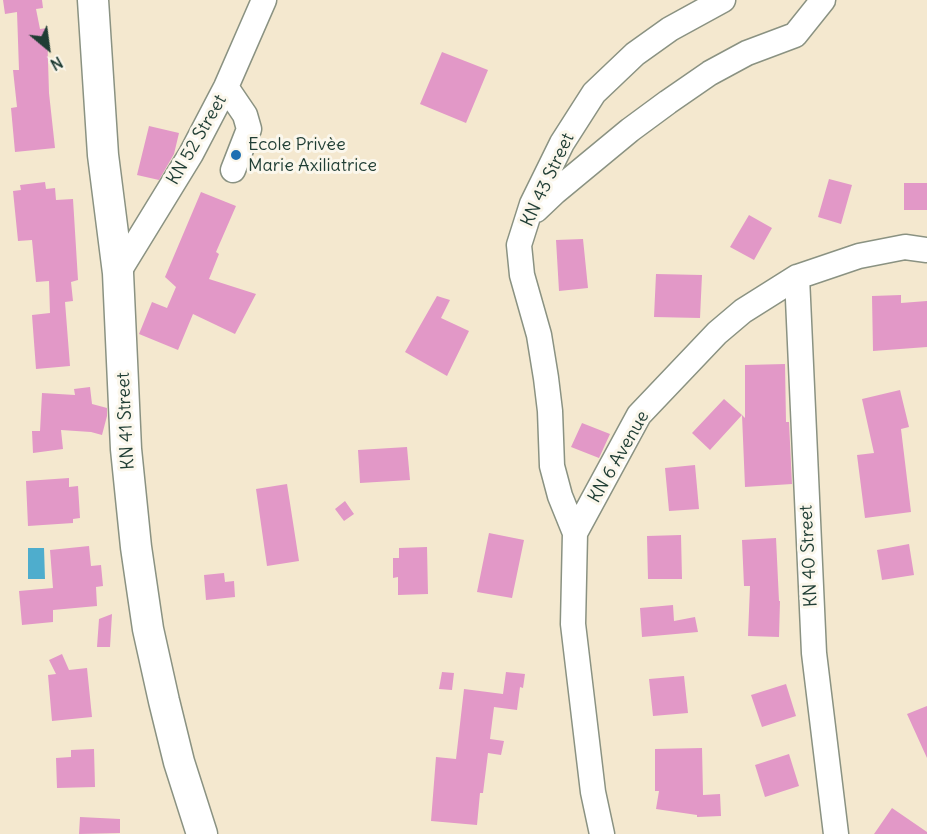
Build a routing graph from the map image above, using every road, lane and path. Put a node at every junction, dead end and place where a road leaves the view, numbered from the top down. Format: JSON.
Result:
{"nodes":[{"id":1,"x":93,"y":0,"type":"edge"},
{"id":2,"x":264,"y":0,"type":"edge"},
{"id":3,"x":723,"y":0,"type":"edge"},
{"id":4,"x":824,"y":0,"type":"edge"},
{"id":5,"x":226,"y":87,"type":"junction"},
{"id":6,"x":233,"y":170,"type":"dead end"},
{"id":7,"x":522,"y":221,"type":"junction"},
{"id":8,"x":927,"y":249,"type":"edge"},
{"id":9,"x":118,"y":273,"type":"junction"},
{"id":10,"x":797,"y":276,"type":"junction"},
{"id":11,"x":575,"y":533,"type":"junction"},
{"id":12,"x":202,"y":834,"type":"edge"},
{"id":13,"x":602,"y":834,"type":"edge"},
{"id":14,"x":836,"y":834,"type":"edge"}],
"edges":[{"from":1,"to":9,"type":"main road","name":"KN 41 Street"},
{"from":2,"to":5,"type":"street","name":"KN 52 Street"},
{"from":3,"to":7,"type":"street","name":"KN 43 Street"},
{"from":4,"to":7,"type":"street"},
{"from":5,"to":6,"type":"street"},
{"from":5,"to":9,"type":"street","name":"KN 52 Street"},
{"from":7,"to":11,"type":"street","name":"KN 43 Street"},
{"from":8,"to":10,"type":"street","name":"KN 6 Avenue"},
{"from":9,"to":12,"type":"main road","name":"KN 41 Street"},
{"from":10,"to":11,"type":"street","name":"KN 6 Avenue"},
{"from":10,"to":14,"type":"street","name":"KN 40 Street"},
{"from":11,"to":13,"type":"street","name":"KN 6 Avenue"}]}
